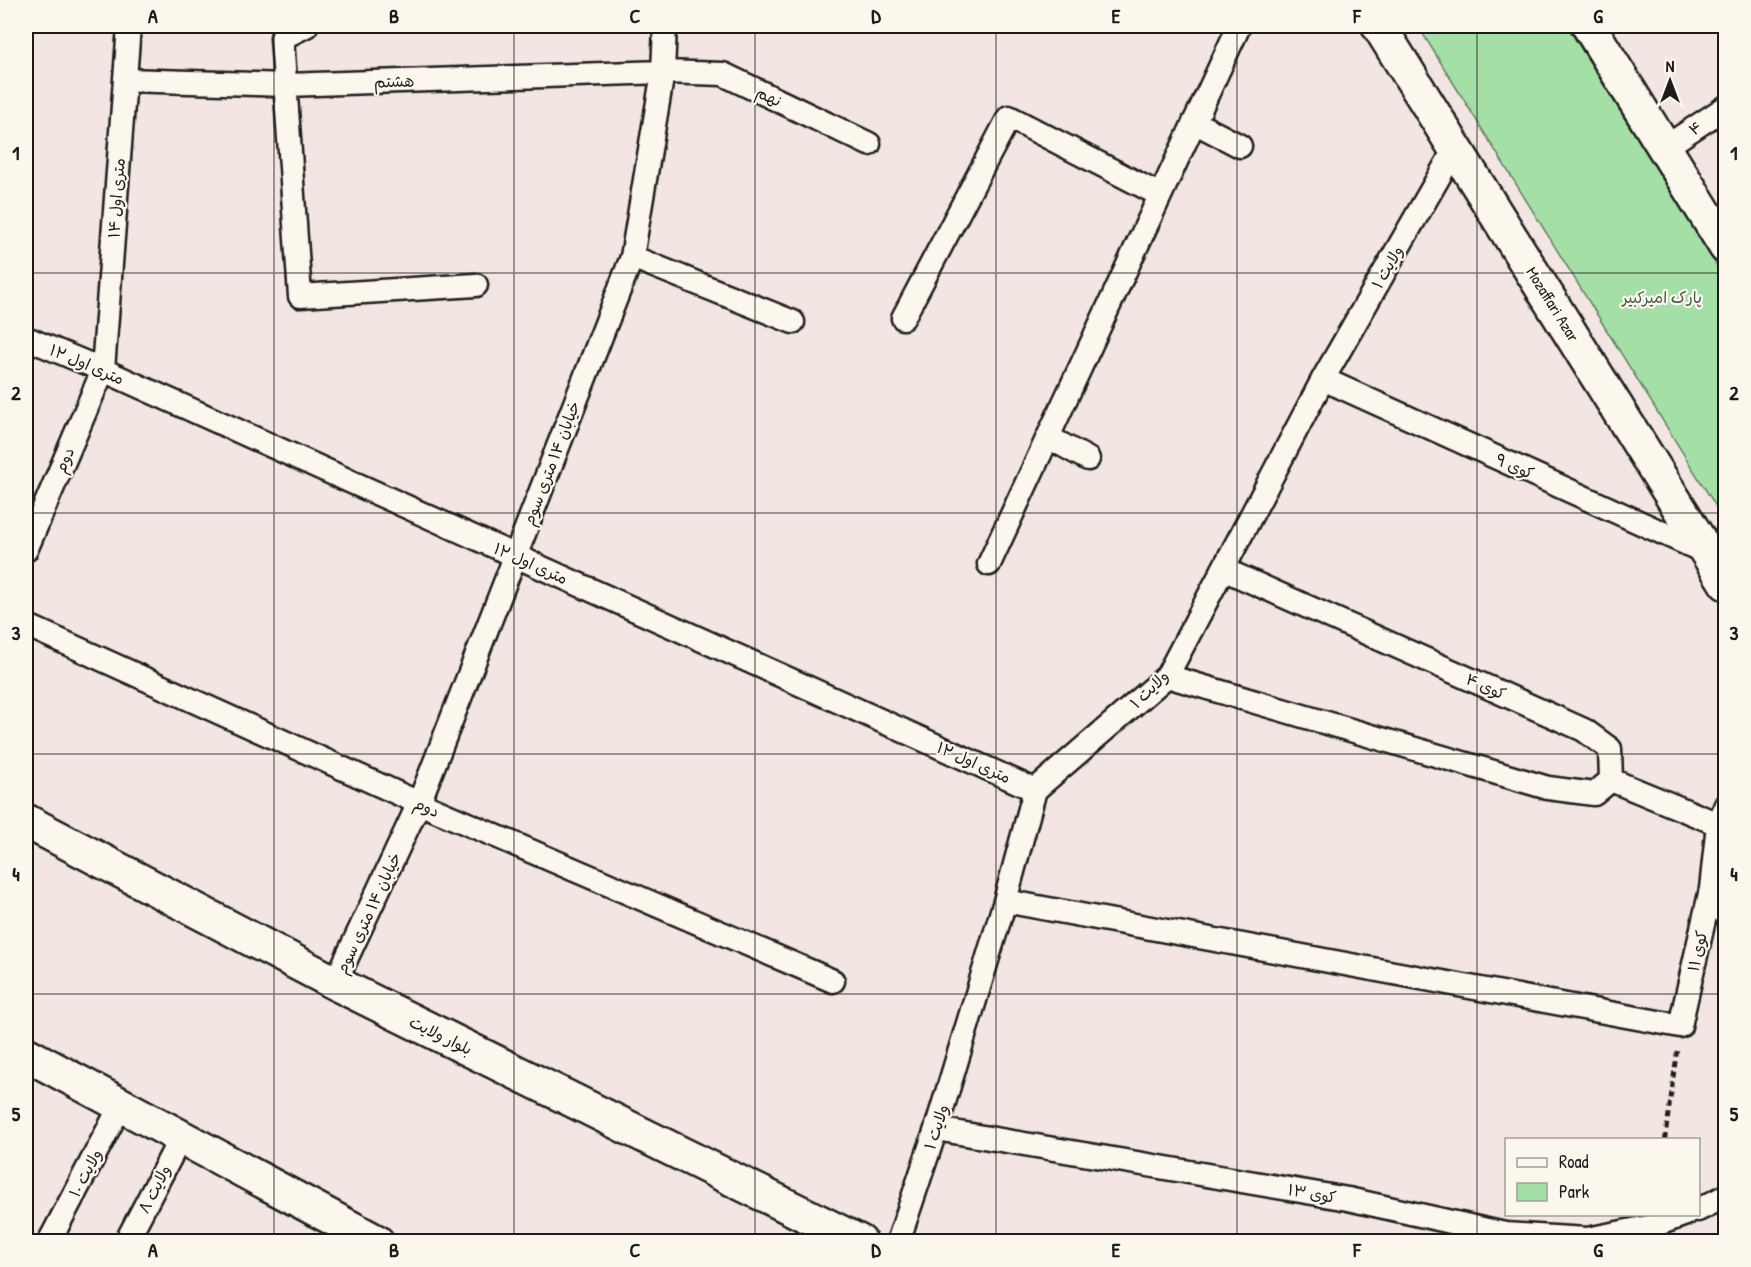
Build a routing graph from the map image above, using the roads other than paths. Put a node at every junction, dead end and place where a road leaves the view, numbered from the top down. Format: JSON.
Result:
{"nodes":[{"id":1,"x":129,"y":26,"type":"edge"},
{"id":2,"x":306,"y":26,"type":"edge"},
{"id":3,"x":665,"y":26,"type":"edge"},
{"id":4,"x":1239,"y":26,"type":"edge"},
{"id":5,"x":1379,"y":26,"type":"edge"},
{"id":6,"x":1589,"y":26,"type":"edge"},
{"id":7,"x":663,"y":72,"type":"junction"},
{"id":8,"x":125,"y":80,"type":"junction"},
{"id":9,"x":286,"y":85,"type":"junction"},
{"id":10,"x":1725,"y":107,"type":"edge"},
{"id":11,"x":1194,"y":122,"type":"junction"},
{"id":12,"x":869,"y":144,"type":"dead end"},
{"id":13,"x":1239,"y":146,"type":"dead end"},
{"id":14,"x":1456,"y":147,"type":"junction"},
{"id":15,"x":1664,"y":148,"type":"junction"},
{"id":16,"x":1160,"y":195,"type":"junction"},
{"id":17,"x":1725,"y":247,"type":"edge"},
{"id":18,"x":632,"y":257,"type":"junction"},
{"id":19,"x":476,"y":285,"type":"dead end"},
{"id":20,"x":903,"y":318,"type":"dead end"},
{"id":21,"x":793,"y":322,"type":"dead end"},
{"id":22,"x":26,"y":338,"type":"edge"},
{"id":23,"x":103,"y":370,"type":"junction"},
{"id":24,"x":1323,"y":378,"type":"junction"},
{"id":25,"x":1048,"y":437,"type":"junction"},
{"id":26,"x":1088,"y":459,"type":"dead end"},
{"id":27,"x":26,"y":550,"type":"edge"},
{"id":28,"x":1707,"y":553,"type":"junction"},
{"id":29,"x":514,"y":556,"type":"junction"},
{"id":30,"x":989,"y":564,"type":"dead end"},
{"id":31,"x":1225,"y":570,"type":"junction"},
{"id":32,"x":1725,"y":583,"type":"edge"},
{"id":33,"x":26,"y":625,"type":"edge"},
{"id":34,"x":1167,"y":676,"type":"junction"},
{"id":35,"x":1611,"y":780,"type":"junction"},
{"id":36,"x":1035,"y":790,"type":"junction"},
{"id":37,"x":419,"y":803,"type":"junction"},
{"id":38,"x":1722,"y":814,"type":"edge"},
{"id":39,"x":26,"y":821,"type":"edge"},
{"id":40,"x":1711,"y":889,"type":"junction"},
{"id":41,"x":1005,"y":901,"type":"junction"},
{"id":42,"x":1725,"y":915,"type":"edge"},
{"id":43,"x":833,"y":981,"type":"dead end"},
{"id":44,"x":335,"y":983,"type":"junction"},
{"id":45,"x":26,"y":1054,"type":"edge"},
{"id":46,"x":121,"y":1106,"type":"junction"},
{"id":47,"x":936,"y":1130,"type":"junction"},
{"id":48,"x":181,"y":1137,"type":"junction"},
{"id":49,"x":1725,"y":1196,"type":"edge"},
{"id":50,"x":1700,"y":1209,"type":"edge"},
{"id":51,"x":1683,"y":1216,"type":"edge"},
{"id":52,"x":49,"y":1242,"type":"edge"},
{"id":53,"x":126,"y":1242,"type":"edge"},
{"id":54,"x":377,"y":1242,"type":"edge"},
{"id":55,"x":860,"y":1242,"type":"edge"},
{"id":56,"x":898,"y":1242,"type":"edge"}],
"edges":[{"from":1,"to":8,"type":"street","name":"۱۴ متری اول"},
{"from":2,"to":9,"type":"street"},
{"from":3,"to":7,"type":"street","name":"خیابان ۱۴ متری سوم"},
{"from":4,"to":11,"type":"street"},
{"from":5,"to":14,"type":"main road","name":"Mozaffari Azar"},
{"from":6,"to":15,"type":"main road"},
{"from":7,"to":9,"type":"street","name":"هشتم"},
{"from":7,"to":12,"type":"street","name":"نهم"},
{"from":7,"to":18,"type":"street","name":"خیابان ۱۴ متری سوم"},
{"from":8,"to":9,"type":"street","name":"هشتم"},
{"from":8,"to":23,"type":"street","name":"۱۴ متری اول"},
{"from":9,"to":19,"type":"street"},
{"from":10,"to":15,"type":"street","name":"۴"},
{"from":11,"to":13,"type":"street"},
{"from":11,"to":16,"type":"street"},
{"from":14,"to":24,"type":"street","name":"ولایت ۱"},
{"from":14,"to":28,"type":"main road","name":"Mozaffari Azar"},
{"from":15,"to":17,"type":"main road"},
{"from":16,"to":20,"type":"street"},
{"from":16,"to":25,"type":"street"},
{"from":18,"to":21,"type":"street"},
{"from":18,"to":29,"type":"street","name":"خیابان ۱۴ متری سوم"},
{"from":22,"to":23,"type":"street","name":"۱۲ متری اول"},
{"from":23,"to":27,"type":"street","name":"دوم"},
{"from":23,"to":29,"type":"street","name":"۱۲ متری اول"},
{"from":24,"to":28,"type":"street","name":"کوی ۹"},
{"from":24,"to":31,"type":"street","name":"ولایت ۱"},
{"from":25,"to":26,"type":"street"},
{"from":25,"to":30,"type":"street"},
{"from":28,"to":32,"type":"main road","name":"Mozaffari Azar"},
{"from":29,"to":36,"type":"street","name":"۱۲ متری اول"},
{"from":29,"to":37,"type":"street","name":"خیابان ۱۴ متری سوم"},
{"from":31,"to":34,"type":"street","name":"ولایت ۱"},
{"from":31,"to":35,"type":"street","name":"کوی ۴"},
{"from":33,"to":37,"type":"street","name":"دوم"},
{"from":34,"to":35,"type":"street"},
{"from":34,"to":36,"type":"street","name":"ولایت ۱"},
{"from":35,"to":38,"type":"street"},
{"from":36,"to":41,"type":"street","name":"ولایت ۱"},
{"from":37,"to":43,"type":"street","name":"دوم"},
{"from":37,"to":44,"type":"street","name":"خیابان ۱۴ متری سوم"},
{"from":38,"to":40,"type":"street","name":"کوی ۱۱"},
{"from":39,"to":44,"type":"main road","name":"بلوار ولایت"},
{"from":40,"to":41,"type":"street","name":"کوی ۱۱"},
{"from":40,"to":42,"type":"street"},
{"from":41,"to":47,"type":"street","name":"ولایت ۱"},
{"from":44,"to":55,"type":"main road","name":"بلوار ولایت"},
{"from":45,"to":46,"type":"main road"},
{"from":46,"to":48,"type":"main road"},
{"from":46,"to":52,"type":"street","name":"ولایت ۱۰"},
{"from":47,"to":51,"type":"street","name":"کوی ۱۳"},
{"from":47,"to":56,"type":"street","name":"ولایت ۱"},
{"from":48,"to":53,"type":"street","name":"ولایت ۸"},
{"from":48,"to":54,"type":"main road"},
{"from":49,"to":50,"type":"street"}]}
